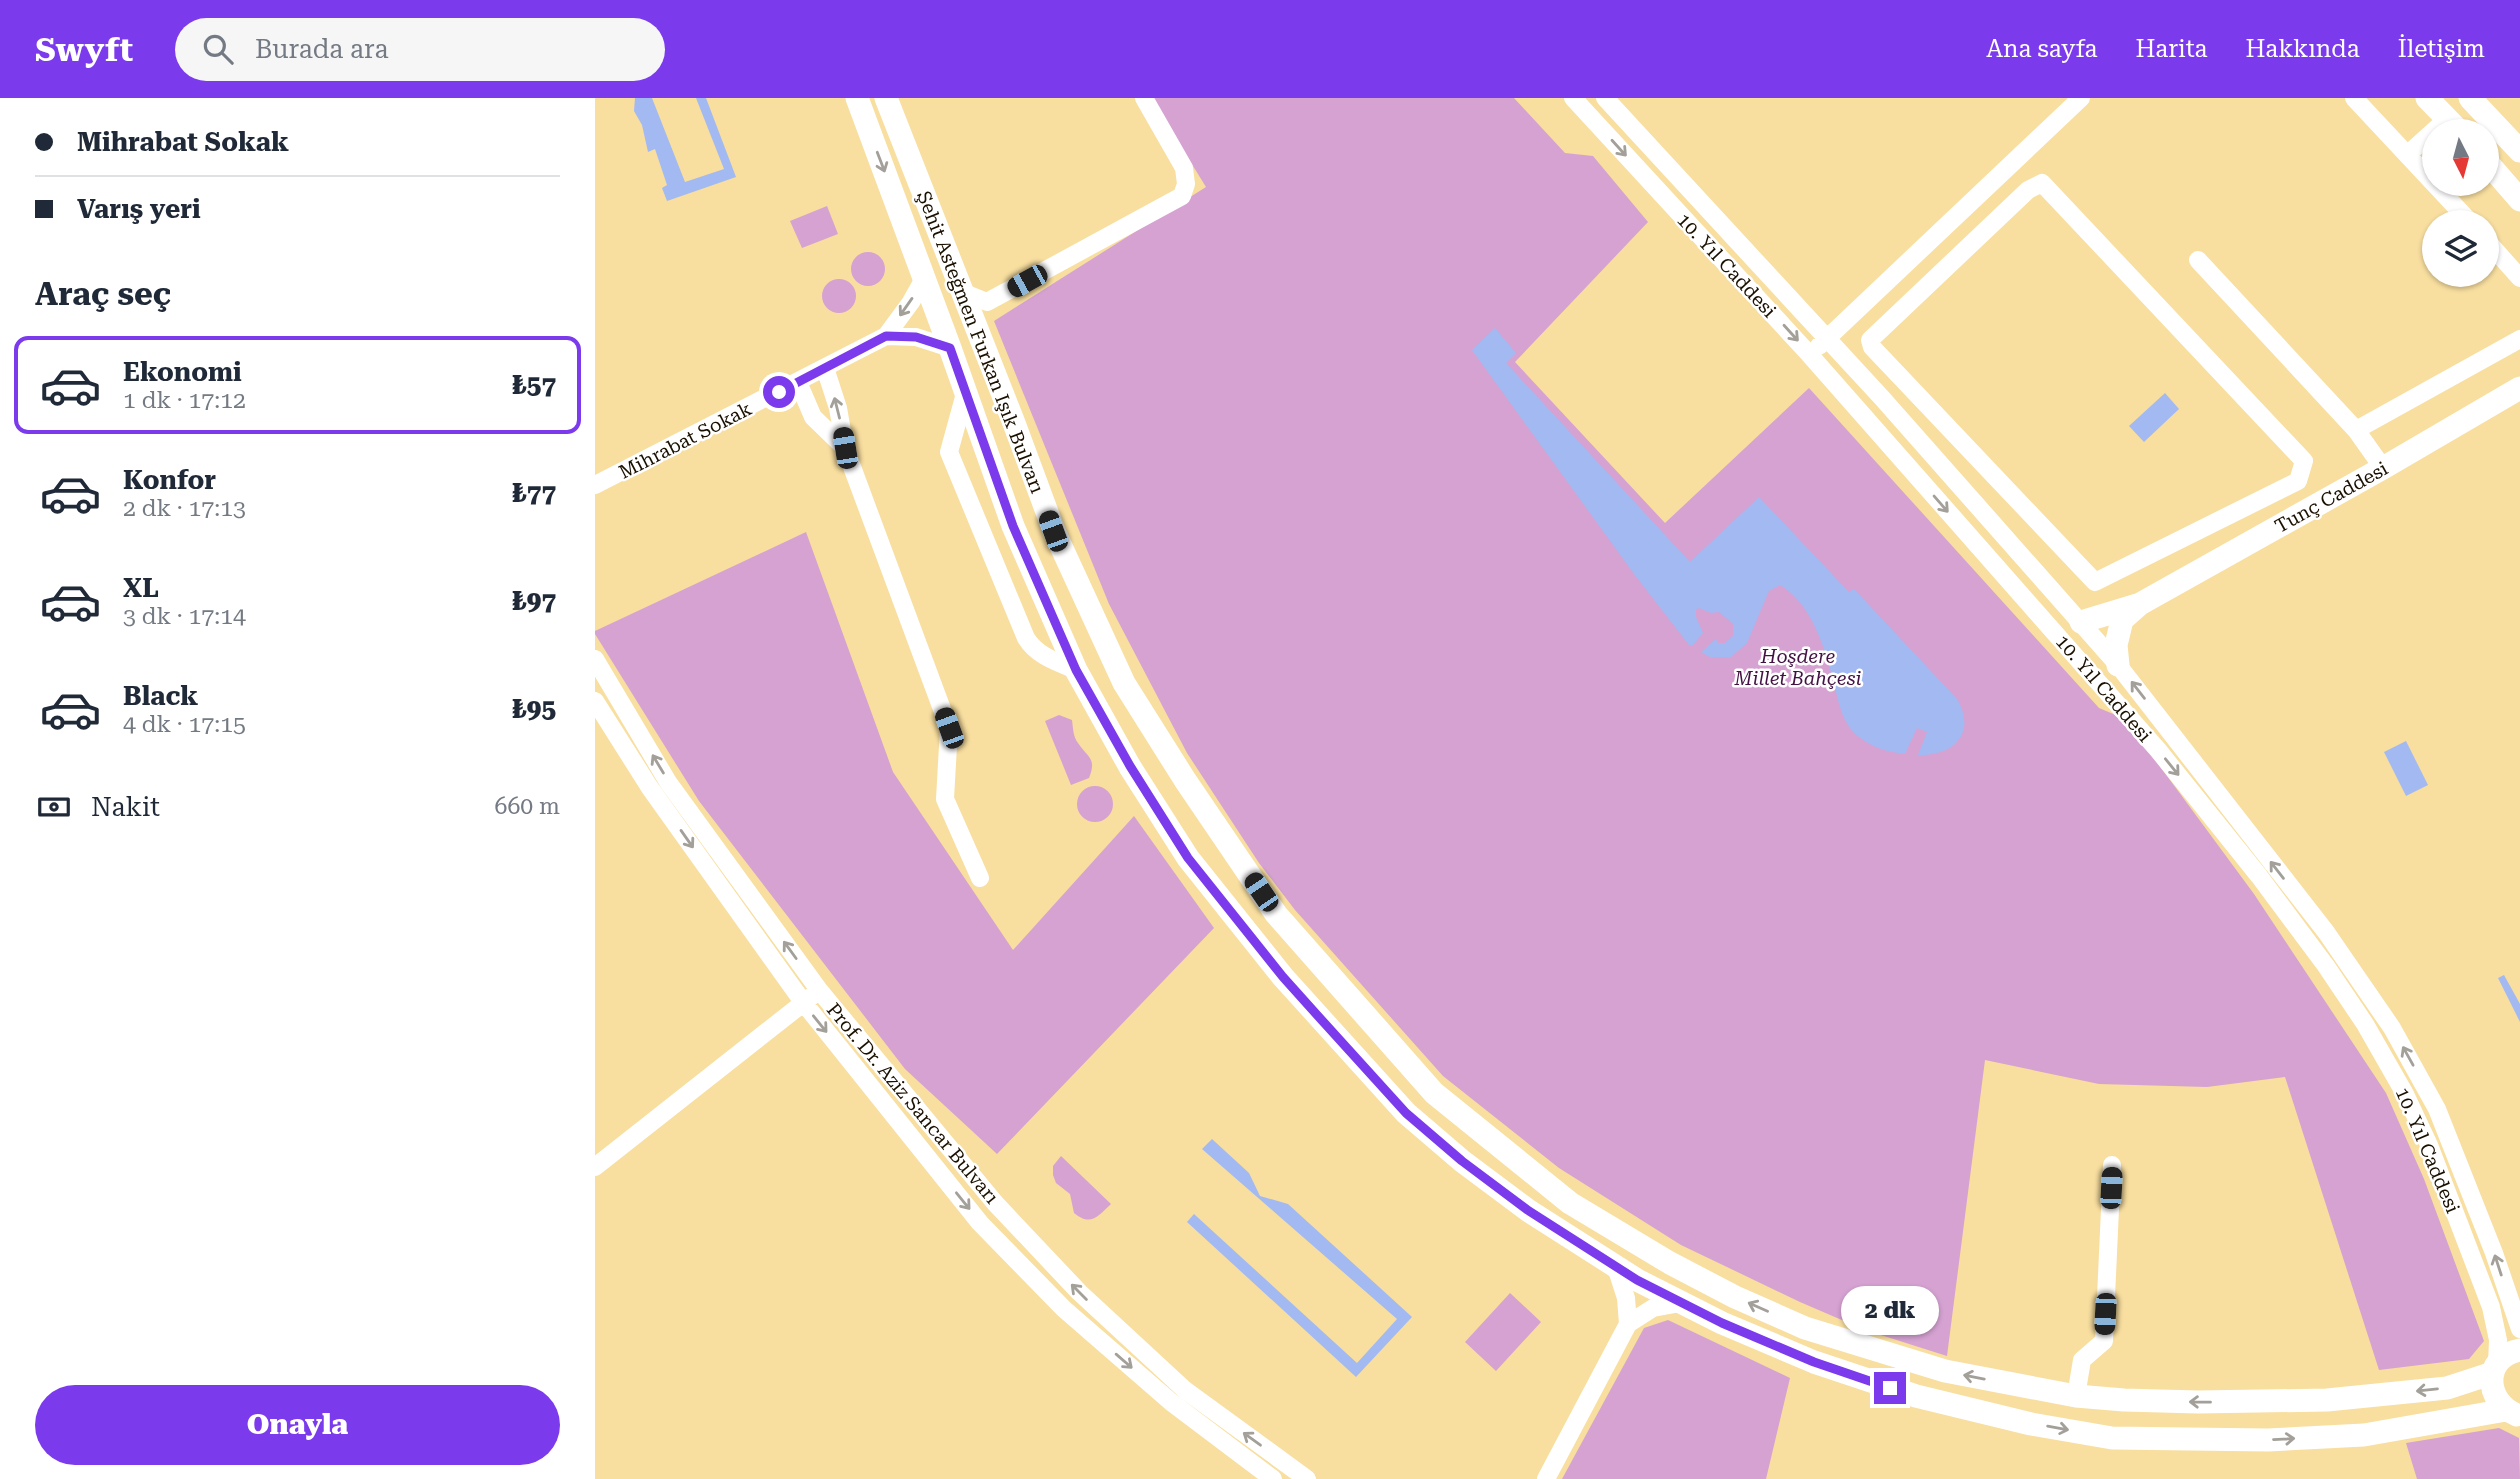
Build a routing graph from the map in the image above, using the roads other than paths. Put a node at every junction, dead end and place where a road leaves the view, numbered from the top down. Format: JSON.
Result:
{"nodes":[{"id":1,"x":857,"y":98,"type":"edge"},
{"id":2,"x":886,"y":98,"type":"edge"},
{"id":3,"x":1144,"y":98,"type":"edge"},
{"id":4,"x":1573,"y":98,"type":"edge"},
{"id":5,"x":1605,"y":98,"type":"edge"},
{"id":6,"x":2081,"y":98,"type":"edge"},
{"id":7,"x":2354,"y":98,"type":"edge"},
{"id":8,"x":2427,"y":98,"type":"edge"},
{"id":9,"x":2470,"y":98,"type":"edge"},
{"id":10,"x":2447,"y":119,"type":"edge"},
{"id":11,"x":2422,"y":145,"type":"edge"},
{"id":12,"x":2520,"y":151,"type":"edge"},
{"id":13,"x":2407,"y":155,"type":"junction"},
{"id":14,"x":2499,"y":176,"type":"edge"},
{"id":15,"x":1684,"y":184,"type":"junction"},
{"id":16,"x":1703,"y":188,"type":"dead end"},
{"id":17,"x":1666,"y":199,"type":"junction"},
{"id":18,"x":2520,"y":200,"type":"edge"},
{"id":19,"x":2459,"y":210,"type":"edge"},
{"id":20,"x":2499,"y":254,"type":"edge"},
{"id":21,"x":2199,"y":260,"type":"dead end"},
{"id":22,"x":925,"y":277,"type":"junction"},
{"id":23,"x":2520,"y":278,"type":"edge"},
{"id":24,"x":962,"y":292,"type":"junction"},
{"id":25,"x":931,"y":300,"type":"junction"},
{"id":26,"x":886,"y":336,"type":"junction"},
{"id":27,"x":1828,"y":339,"type":"junction"},
{"id":28,"x":2520,"y":339,"type":"edge"},
{"id":29,"x":1872,"y":347,"type":"joint"},
{"id":30,"x":950,"y":348,"type":"junction"},
{"id":31,"x":1809,"y":354,"type":"junction"},
{"id":32,"x":825,"y":368,"type":"junction"},
{"id":33,"x":798,"y":382,"type":"junction"},
{"id":34,"x":2520,"y":388,"type":"edge"},
{"id":35,"x":965,"y":390,"type":"junction"},
{"id":36,"x":2510,"y":398,"type":"edge"},
{"id":37,"x":2356,"y":430,"type":"junction"},
{"id":38,"x":845,"y":448,"type":"junction"},
{"id":39,"x":2383,"y":468,"type":"junction"},
{"id":40,"x":595,"y":485,"type":"edge"},
{"id":41,"x":2140,"y":604,"type":"junction"},
{"id":42,"x":2081,"y":622,"type":"junction"},
{"id":43,"x":595,"y":659,"type":"edge"},
{"id":44,"x":2118,"y":665,"type":"junction"},
{"id":45,"x":1076,"y":670,"type":"junction"},
{"id":46,"x":595,"y":701,"type":"edge"},
{"id":47,"x":981,"y":878,"type":"dead end"},
{"id":48,"x":819,"y":990,"type":"junction"},
{"id":49,"x":803,"y":1003,"type":"junction"},
{"id":50,"x":2112,"y":1165,"type":"dead end"},
{"id":51,"x":595,"y":1167,"type":"edge"},
{"id":52,"x":1616,"y":1267,"type":"junction"},
{"id":53,"x":1680,"y":1303,"type":"junction"},
{"id":54,"x":1628,"y":1324,"type":"junction"},
{"id":55,"x":2520,"y":1329,"type":"edge"},
{"id":56,"x":2520,"y":1350,"type":"edge"},
{"id":57,"x":2495,"y":1369,"type":"junction"},
{"id":58,"x":2076,"y":1396,"type":"junction"},
{"id":59,"x":2124,"y":1400,"type":"junction"},
{"id":60,"x":2513,"y":1413,"type":"edge"},
{"id":61,"x":2112,"y":1438,"type":"junction"},
{"id":62,"x":1273,"y":1479,"type":"edge"},
{"id":63,"x":1307,"y":1479,"type":"edge"},
{"id":64,"x":1546,"y":1479,"type":"edge"}],
"edges":[{"from":1,"to":22,"type":"main road","name":"Şehit Asteğmen Furkan Işık Bulvarı","one_way":true},
{"from":2,"to":24,"type":"main road","name":"Şehit Asteğmen Furkan Işık Bulvarı"},
{"from":3,"to":24,"type":"street"},
{"from":4,"to":17,"type":"street","name":"10. Yıl Caddesi","one_way":true},
{"from":5,"to":15,"type":"street","name":"10. Yıl Caddesi"},
{"from":6,"to":27,"type":"street"},
{"from":7,"to":13,"type":"street"},
{"from":8,"to":10,"type":"main road"},
{"from":9,"to":12,"type":"main road"},
{"from":11,"to":13,"type":"street"},
{"from":13,"to":19,"type":"street"},
{"from":14,"to":18,"type":"main road"},
{"from":15,"to":16,"type":"street"},
{"from":15,"to":17,"type":"street"},
{"from":15,"to":27,"type":"street","name":"10. Yıl Caddesi"},
{"from":17,"to":31,"type":"street","name":"10. Yıl Caddesi","one_way":true},
{"from":20,"to":23,"type":"street"},
{"from":21,"to":37,"type":"street"},
{"from":22,"to":25,"type":"main road","name":"Şehit Asteğmen Furkan Işık Bulvarı"},
{"from":22,"to":26,"type":"street","one_way":true},
{"from":24,"to":25,"type":"main road"},
{"from":58,"to":24,"type":"main road","name":"Şehit Asteğmen Furkan Işık Bulvarı","one_way":true},
{"from":25,"to":30,"type":"main road","name":"Şehit Asteğmen Furkan Işık Bulvarı"},
{"from":26,"to":30,"type":"street"},
{"from":26,"to":32,"type":"street","name":"Mihrabat Sokak"},
{"from":27,"to":31,"type":"street"},
{"from":27,"to":42,"type":"street","name":"10. Yıl Caddesi"},
{"from":28,"to":37,"type":"street"},
{"from":29,"to":29,"type":"street"},
{"from":30,"to":35,"type":"main road","name":"Şehit Asteğmen Furkan Işık Bulvarı"},
{"from":31,"to":57,"type":"street","name":"10. Yıl Caddesi","one_way":true},
{"from":32,"to":33,"type":"street","name":"Mihrabat Sokak"},
{"from":38,"to":32,"type":"street","one_way":true},
{"from":33,"to":38,"type":"street"},
{"from":33,"to":40,"type":"street","name":"Mihrabat Sokak"},
{"from":34,"to":36,"type":"main road","name":"Tunç Caddesi"},
{"from":35,"to":45,"type":"main road","name":"Şehit Asteğmen Furkan Işık Bulvarı"},
{"from":35,"to":45,"type":"street"},
{"from":36,"to":39,"type":"main road","name":"Tunç Caddesi"},
{"from":37,"to":39,"type":"street"},
{"from":38,"to":47,"type":"street"},
{"from":39,"to":41,"type":"main road","name":"Tunç Caddesi"},
{"from":41,"to":42,"type":"main road","name":"Tunç Caddesi"},
{"from":41,"to":44,"type":"main road","name":"Tunç Caddesi"},
{"from":42,"to":44,"type":"street","name":"10. Yıl Caddesi"},
{"from":48,"to":43,"type":"street","name":"Prof. Dr. Aziz Sancar Bulvarı","one_way":true},
{"from":55,"to":44,"type":"street","name":"10. Yıl Caddesi","one_way":true},
{"from":45,"to":52,"type":"main road","name":"Şehit Asteğmen Furkan Işık Bulvarı"},
{"from":46,"to":49,"type":"street","name":"Prof. Dr. Aziz Sancar Bulvarı","one_way":true},
{"from":48,"to":49,"type":"street"},
{"from":63,"to":48,"type":"street","name":"Prof. Dr. Aziz Sancar Bulvarı","one_way":true},
{"from":49,"to":51,"type":"street"},
{"from":49,"to":62,"type":"street","name":"Prof. Dr. Aziz Sancar Bulvarı","one_way":true},
{"from":50,"to":58,"type":"street"},
{"from":52,"to":53,"type":"main road","name":"Şehit Asteğmen Furkan Işık Bulvarı"},
{"from":52,"to":54,"type":"street"},
{"from":53,"to":54,"type":"street"},
{"from":53,"to":61,"type":"main road","name":"Şehit Asteğmen Furkan Işık Bulvarı","one_way":true},
{"from":54,"to":64,"type":"street"},
{"from":56,"to":57,"type":"main road","name":"Şehit Asteğmen Furkan Işık Bulvarı"},
{"from":57,"to":59,"type":"main road","name":"Şehit Asteğmen Furkan Işık Bulvarı","one_way":true},
{"from":57,"to":60,"type":"main road"},
{"from":58,"to":59,"type":"main road","name":"Şehit Asteğmen Furkan Işık Bulvarı"},
{"from":59,"to":61,"type":"main road"},
{"from":61,"to":60,"type":"main road","name":"Şehit Asteğmen Furkan Işık Bulvarı","one_way":true}]}
